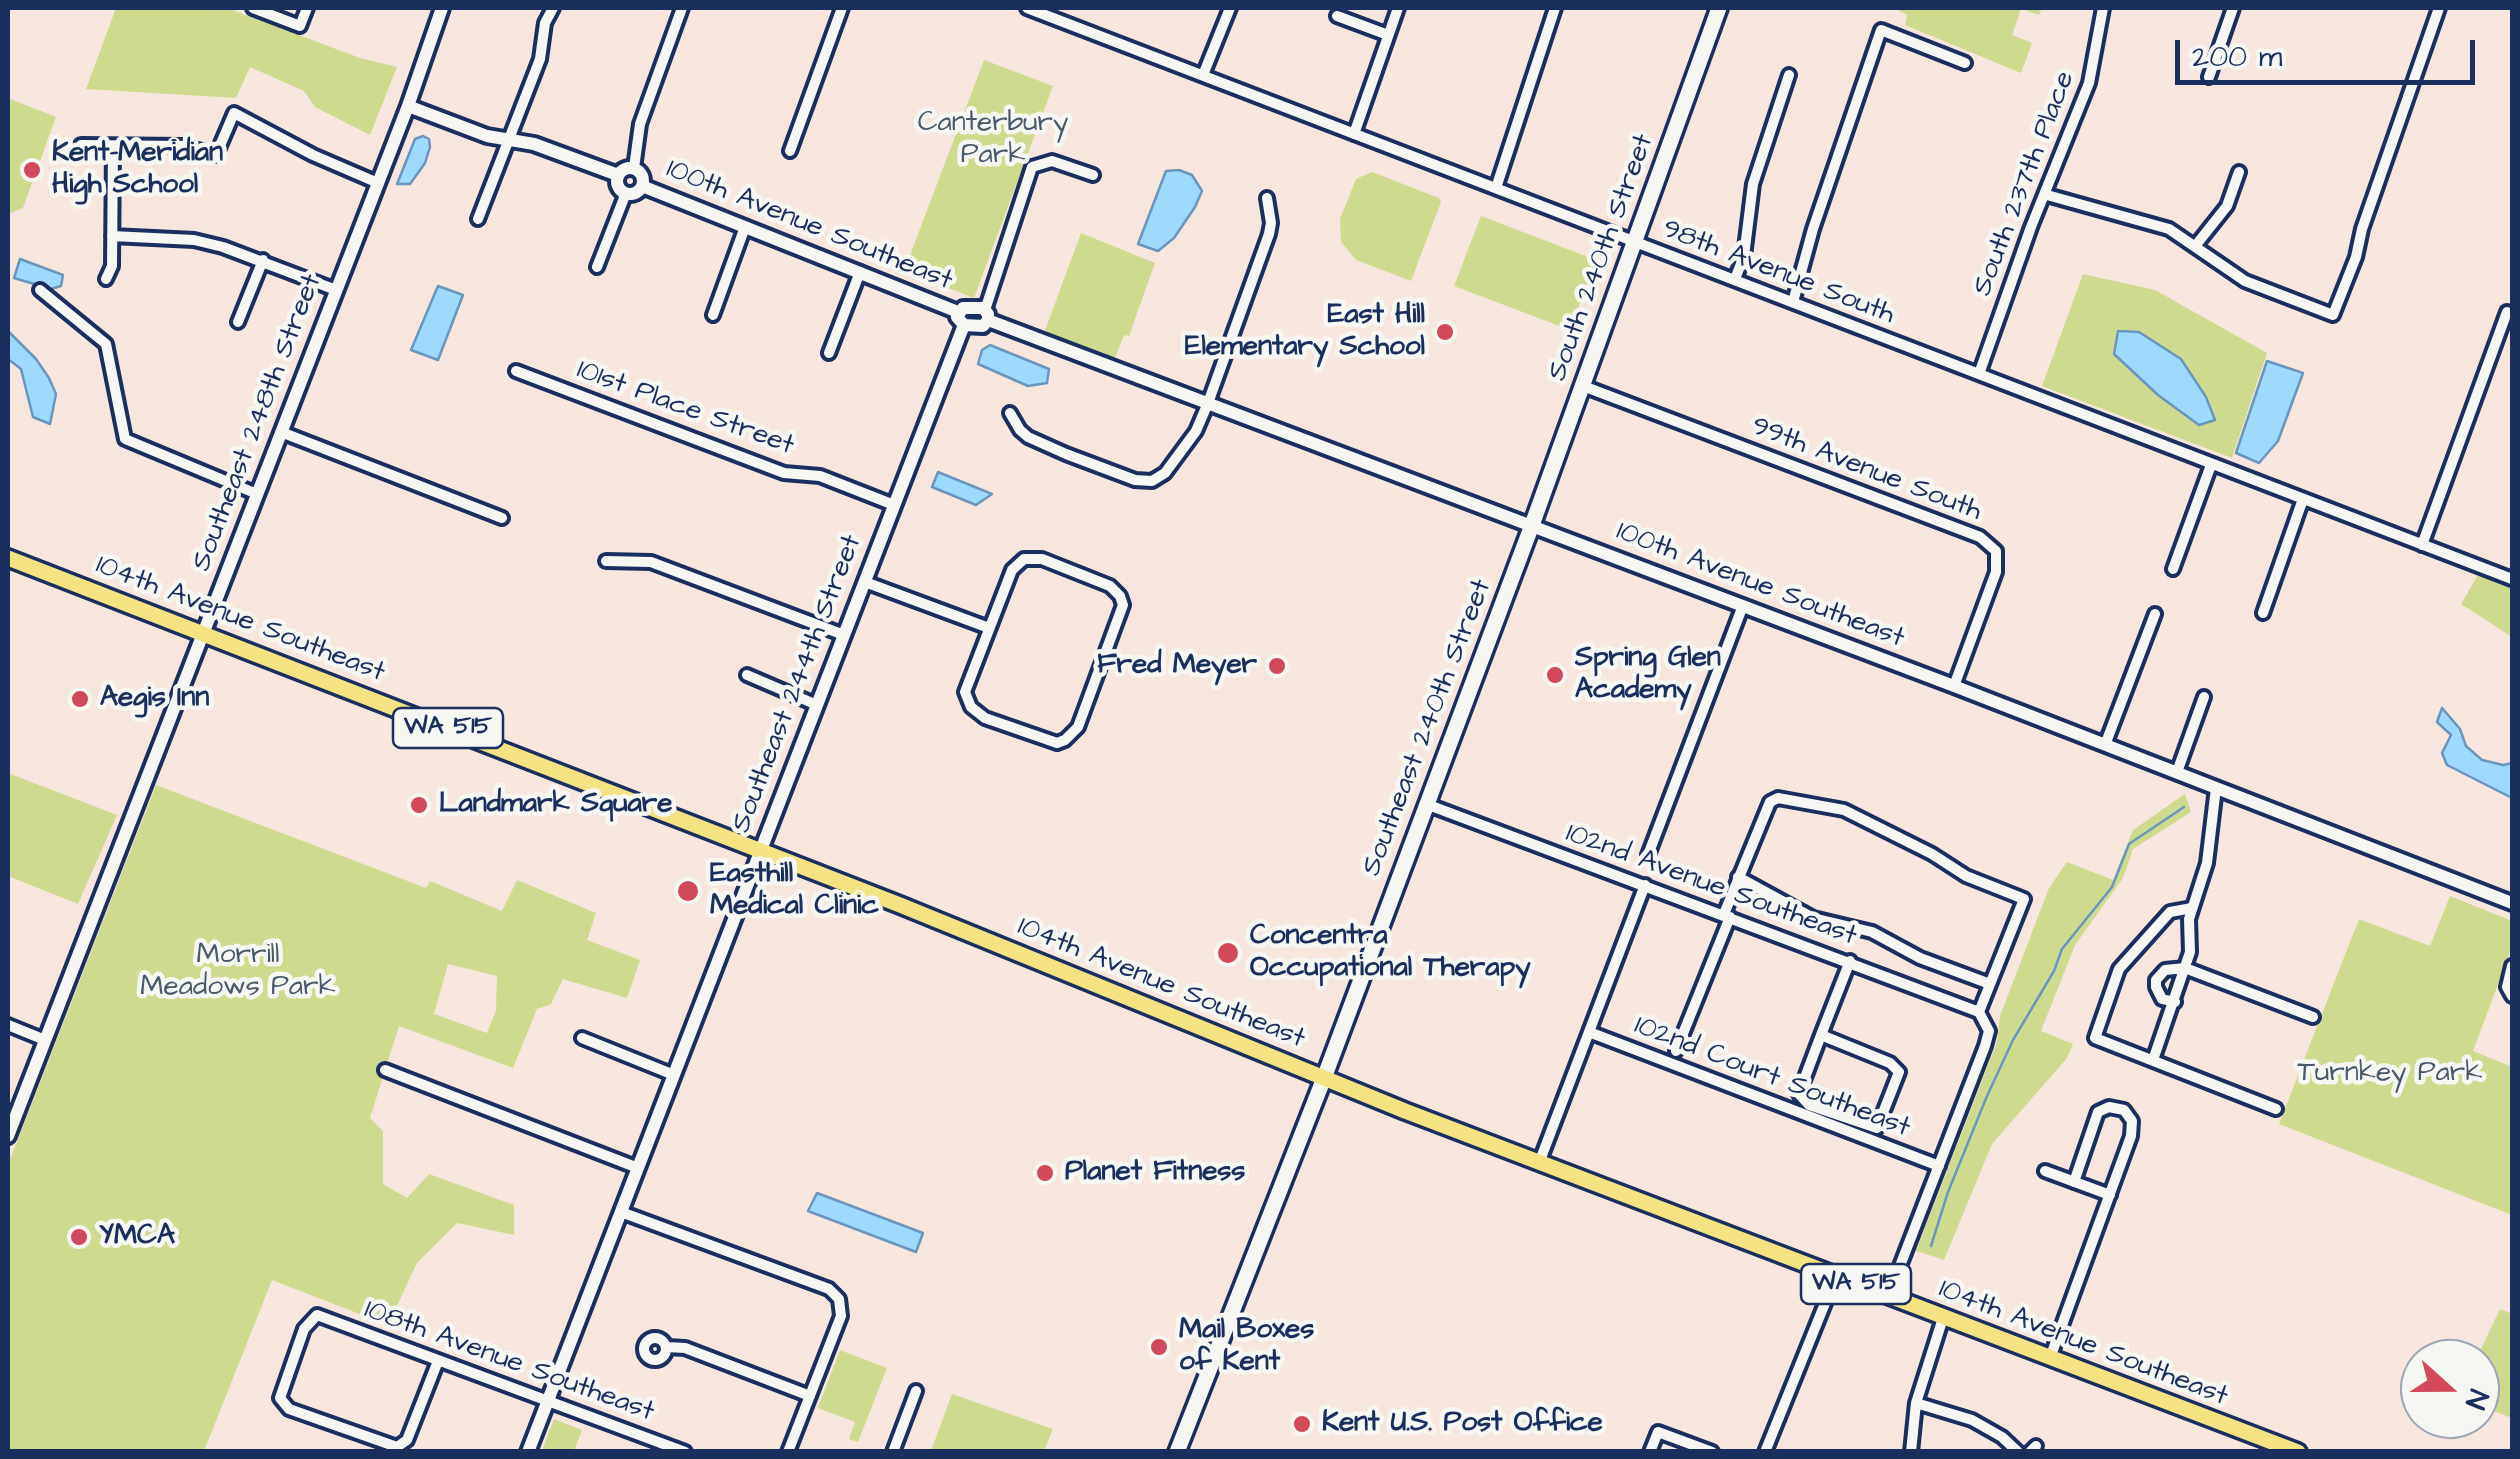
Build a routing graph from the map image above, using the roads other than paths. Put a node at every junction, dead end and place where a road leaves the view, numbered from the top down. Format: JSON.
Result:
{"nodes":[{"id":1,"x":253,"y":8,"type":"edge"},
{"id":2,"x":307,"y":8,"type":"edge"},
{"id":3,"x":442,"y":8,"type":"edge"},
{"id":4,"x":553,"y":8,"type":"edge"},
{"id":5,"x":682,"y":8,"type":"edge"},
{"id":6,"x":842,"y":8,"type":"edge"},
{"id":7,"x":1032,"y":8,"type":"edge"},
{"id":8,"x":1230,"y":8,"type":"edge"},
{"id":9,"x":1398,"y":8,"type":"edge"},
{"id":10,"x":1556,"y":8,"type":"edge"},
{"id":11,"x":1719,"y":8,"type":"edge"},
{"id":12,"x":2104,"y":8,"type":"edge"},
{"id":13,"x":2233,"y":8,"type":"edge"},
{"id":14,"x":2439,"y":8,"type":"edge"},
{"id":15,"x":1336,"y":16,"type":"dead end"},
{"id":16,"x":1388,"y":35,"type":"junction"},
{"id":17,"x":1965,"y":62,"type":"dead end"},
{"id":18,"x":1789,"y":75,"type":"dead end"},
{"id":19,"x":1203,"y":76,"type":"junction"},
{"id":20,"x":2209,"y":77,"type":"dead end"},
{"id":21,"x":408,"y":106,"type":"junction"},
{"id":22,"x":1354,"y":134,"type":"junction"},
{"id":23,"x":508,"y":141,"type":"junction"},
{"id":24,"x":81,"y":145,"type":"dead end"},
{"id":25,"x":113,"y":146,"type":"junction"},
{"id":26,"x":790,"y":150,"type":"dead end"},
{"id":27,"x":634,"y":168,"type":"junction"},
{"id":28,"x":2238,"y":172,"type":"dead end"},
{"id":29,"x":618,"y":175,"type":"junction"},
{"id":30,"x":1094,"y":175,"type":"dead end"},
{"id":31,"x":378,"y":183,"type":"junction"},
{"id":32,"x":642,"y":186,"type":"junction"},
{"id":33,"x":1496,"y":188,"type":"junction"},
{"id":34,"x":626,"y":193,"type":"junction"},
{"id":35,"x":2047,"y":195,"type":"junction"},
{"id":36,"x":1267,"y":198,"type":"dead end"},
{"id":37,"x":478,"y":219,"type":"dead end"},
{"id":38,"x":745,"y":227,"type":"junction"},
{"id":39,"x":112,"y":236,"type":"junction"},
{"id":40,"x":1635,"y":242,"type":"junction"},
{"id":41,"x":2196,"y":246,"type":"junction"},
{"id":42,"x":263,"y":260,"type":"junction"},
{"id":43,"x":598,"y":267,"type":"dead end"},
{"id":44,"x":860,"y":272,"type":"junction"},
{"id":45,"x":106,"y":279,"type":"dead end"},
{"id":46,"x":1734,"y":279,"type":"junction"},
{"id":47,"x":40,"y":290,"type":"dead end"},
{"id":48,"x":336,"y":290,"type":"junction"},
{"id":49,"x":1793,"y":302,"type":"junction"},
{"id":50,"x":2507,"y":312,"type":"dead end"},
{"id":51,"x":712,"y":315,"type":"dead end"},
{"id":52,"x":987,"y":315,"type":"junction"},
{"id":53,"x":961,"y":319,"type":"junction"},
{"id":54,"x":238,"y":322,"type":"dead end"},
{"id":55,"x":829,"y":353,"type":"dead end"},
{"id":56,"x":516,"y":371,"type":"dead end"},
{"id":57,"x":1979,"y":374,"type":"junction"},
{"id":58,"x":1583,"y":386,"type":"junction"},
{"id":59,"x":1208,"y":403,"type":"junction"},
{"id":60,"x":1010,"y":413,"type":"dead end"},
{"id":61,"x":281,"y":432,"type":"junction"},
{"id":62,"x":2211,"y":465,"type":"junction"},
{"id":63,"x":257,"y":494,"type":"junction"},
{"id":64,"x":2303,"y":499,"type":"junction"},
{"id":65,"x":894,"y":505,"type":"junction"},
{"id":66,"x":502,"y":518,"type":"dead end"},
{"id":67,"x":1532,"y":525,"type":"junction"},
{"id":68,"x":2422,"y":545,"type":"junction"},
{"id":69,"x":8,"y":558,"type":"edge"},
{"id":70,"x":606,"y":561,"type":"dead end"},
{"id":71,"x":2173,"y":569,"type":"dead end"},
{"id":72,"x":2512,"y":580,"type":"edge"},
{"id":73,"x":864,"y":582,"type":"junction"},
{"id":74,"x":1742,"y":608,"type":"junction"},
{"id":75,"x":2264,"y":613,"type":"dead end"},
{"id":76,"x":2155,"y":614,"type":"dead end"},
{"id":77,"x":989,"y":628,"type":"junction"},
{"id":78,"x":204,"y":632,"type":"junction"},
{"id":79,"x":844,"y":635,"type":"junction"},
{"id":80,"x":747,"y":675,"type":"dead end"},
{"id":81,"x":1954,"y":686,"type":"junction"},
{"id":82,"x":2204,"y":697,"type":"dead end"},
{"id":83,"x":817,"y":705,"type":"junction"},
{"id":84,"x":2105,"y":744,"type":"junction"},
{"id":85,"x":2177,"y":772,"type":"junction"},
{"id":86,"x":2216,"y":788,"type":"junction"},
{"id":87,"x":1426,"y":804,"type":"junction"},
{"id":88,"x":760,"y":851,"type":"junction"},
{"id":89,"x":1648,"y":855,"type":"dead end"},
{"id":90,"x":1643,"y":868,"type":"dead end"},
{"id":91,"x":1738,"y":877,"type":"junction"},
{"id":92,"x":1641,"y":883,"type":"junction"},
{"id":93,"x":2512,"y":903,"type":"edge"},
{"id":94,"x":2192,"y":908,"type":"junction"},
{"id":95,"x":1727,"y":915,"type":"junction"},
{"id":96,"x":1850,"y":962,"type":"junction"},
{"id":97,"x":2512,"y":966,"type":"edge"},
{"id":98,"x":2185,"y":968,"type":"junction"},
{"id":99,"x":2202,"y":974,"type":"junction"},
{"id":100,"x":1990,"y":984,"type":"junction"},
{"id":101,"x":2180,"y":984,"type":"junction"},
{"id":102,"x":2512,"y":996,"type":"edge"},
{"id":103,"x":2174,"y":1002,"type":"junction"},
{"id":104,"x":1979,"y":1012,"type":"junction"},
{"id":105,"x":2313,"y":1017,"type":"dead end"},
{"id":106,"x":8,"y":1025,"type":"edge"},
{"id":107,"x":1589,"y":1032,"type":"junction"},
{"id":108,"x":1821,"y":1035,"type":"junction"},
{"id":109,"x":582,"y":1038,"type":"dead end"},
{"id":110,"x":45,"y":1040,"type":"junction"},
{"id":111,"x":1676,"y":1051,"type":"dead end"},
{"id":112,"x":2152,"y":1060,"type":"junction"},
{"id":113,"x":384,"y":1070,"type":"dead end"},
{"id":114,"x":674,"y":1074,"type":"junction"},
{"id":115,"x":1324,"y":1078,"type":"junction"},
{"id":116,"x":2276,"y":1109,"type":"dead end"},
{"id":117,"x":8,"y":1136,"type":"edge"},
{"id":118,"x":1540,"y":1163,"type":"junction"},
{"id":119,"x":1938,"y":1166,"type":"junction"},
{"id":120,"x":638,"y":1168,"type":"junction"},
{"id":121,"x":2045,"y":1172,"type":"dead end"},
{"id":122,"x":2074,"y":1182,"type":"junction"},
{"id":123,"x":2110,"y":1195,"type":"junction"},
{"id":124,"x":621,"y":1212,"type":"junction"},
{"id":125,"x":1836,"y":1276,"type":"junction"},
{"id":126,"x":1888,"y":1297,"type":"junction"},
{"id":127,"x":1943,"y":1318,"type":"junction"},
{"id":128,"x":667,"y":1347,"type":"dead end"},
{"id":129,"x":2050,"y":1358,"type":"junction"},
{"id":130,"x":438,"y":1361,"type":"junction"},
{"id":131,"x":916,"y":1391,"type":"dead end"},
{"id":132,"x":810,"y":1396,"type":"junction"},
{"id":133,"x":548,"y":1402,"type":"junction"},
{"id":134,"x":1916,"y":1403,"type":"junction"},
{"id":135,"x":528,"y":1452,"type":"edge"},
{"id":136,"x":685,"y":1452,"type":"edge"},
{"id":137,"x":788,"y":1452,"type":"edge"},
{"id":138,"x":892,"y":1452,"type":"edge"},
{"id":139,"x":1177,"y":1452,"type":"edge"},
{"id":140,"x":1650,"y":1452,"type":"edge"},
{"id":141,"x":1712,"y":1452,"type":"edge"},
{"id":142,"x":1764,"y":1452,"type":"edge"},
{"id":143,"x":1911,"y":1452,"type":"edge"},
{"id":144,"x":2018,"y":1452,"type":"edge"},
{"id":145,"x":2298,"y":1452,"type":"edge"}],
"edges":[{"from":1,"to":2,"type":"street"},
{"from":3,"to":21,"type":"street","name":"Southeast 248th Street"},
{"from":4,"to":23,"type":"street"},
{"from":5,"to":27,"type":"street"},
{"from":6,"to":26,"type":"street"},
{"from":7,"to":19,"type":"street","name":"98th Avenue South"},
{"from":8,"to":19,"type":"street"},
{"from":9,"to":16,"type":"street"},
{"from":10,"to":33,"type":"street"},
{"from":11,"to":40,"type":"main road","name":"South 240th Street"},
{"from":12,"to":35,"type":"street","name":"South 237th Place"},
{"from":13,"to":20,"type":"street"},
{"from":14,"to":41,"type":"street"},
{"from":15,"to":16,"type":"street"},
{"from":16,"to":22,"type":"street"},
{"from":17,"to":49,"type":"street"},
{"from":18,"to":46,"type":"street"},
{"from":19,"to":22,"type":"street","name":"98th Avenue South"},
{"from":21,"to":23,"type":"street"},
{"from":21,"to":31,"type":"street","name":"Southeast 248th Street"},
{"from":22,"to":33,"type":"street","name":"98th Avenue South"},
{"from":23,"to":29,"type":"street"},
{"from":23,"to":37,"type":"street"},
{"from":24,"to":25,"type":"street"},
{"from":25,"to":31,"type":"street"},
{"from":25,"to":39,"type":"street"},
{"from":27,"to":29,"type":"street"},
{"from":27,"to":32,"type":"street"},
{"from":28,"to":41,"type":"street"},
{"from":29,"to":34,"type":"street"},
{"from":30,"to":52,"type":"street"},
{"from":31,"to":48,"type":"street","name":"Southeast 248th Street"},
{"from":32,"to":34,"type":"street"},
{"from":32,"to":38,"type":"street","name":"100th Avenue Southeast"},
{"from":33,"to":40,"type":"street","name":"98th Avenue South"},
{"from":34,"to":43,"type":"street"},
{"from":35,"to":41,"type":"street"},
{"from":35,"to":57,"type":"street","name":"South 237th Place"},
{"from":36,"to":59,"type":"street"},
{"from":38,"to":44,"type":"street","name":"100th Avenue Southeast"},
{"from":38,"to":51,"type":"street"},
{"from":39,"to":42,"type":"street"},
{"from":39,"to":45,"type":"street"},
{"from":40,"to":46,"type":"street","name":"98th Avenue South"},
{"from":40,"to":58,"type":"main road","name":"South 240th Street"},
{"from":42,"to":48,"type":"street"},
{"from":42,"to":54,"type":"street"},
{"from":44,"to":53,"type":"street","name":"100th Avenue Southeast"},
{"from":44,"to":55,"type":"street"},
{"from":46,"to":49,"type":"street","name":"98th Avenue South"},
{"from":47,"to":63,"type":"street"},
{"from":48,"to":61,"type":"street","name":"Southeast 248th Street"},
{"from":49,"to":57,"type":"street","name":"98th Avenue South"},
{"from":50,"to":68,"type":"street"},
{"from":52,"to":53,"type":"street"},
{"from":52,"to":59,"type":"street","name":"100th Avenue Southeast"},
{"from":53,"to":65,"type":"street","name":"Southeast 244th Street"},
{"from":56,"to":65,"type":"street","name":"101st Place Street"},
{"from":57,"to":62,"type":"street","name":"98th Avenue South"},
{"from":58,"to":67,"type":"main road","name":"South 240th Street"},
{"from":58,"to":81,"type":"street","name":"99th Avenue South"},
{"from":59,"to":60,"type":"street"},
{"from":59,"to":67,"type":"street","name":"100th Avenue Southeast"},
{"from":61,"to":63,"type":"street","name":"Southeast 248th Street"},
{"from":61,"to":66,"type":"street"},
{"from":62,"to":64,"type":"street","name":"98th Avenue South"},
{"from":62,"to":71,"type":"street"},
{"from":63,"to":78,"type":"street","name":"Southeast 248th Street"},
{"from":64,"to":68,"type":"street","name":"98th Avenue South"},
{"from":64,"to":75,"type":"street"},
{"from":65,"to":73,"type":"street","name":"Southeast 244th Street"},
{"from":67,"to":74,"type":"street","name":"100th Avenue Southeast"},
{"from":67,"to":87,"type":"main road","name":"Southeast 240th Street"},
{"from":68,"to":72,"type":"street","name":"98th Avenue South"},
{"from":69,"to":78,"type":"main road","name":"104th Avenue Southeast","number":"WA 515"},
{"from":70,"to":79,"type":"street"},
{"from":73,"to":77,"type":"street"},
{"from":73,"to":79,"type":"street","name":"Southeast 244th Street"},
{"from":74,"to":81,"type":"street","name":"100th Avenue Southeast"},
{"from":74,"to":89,"type":"street"},
{"from":76,"to":84,"type":"street"},
{"from":77,"to":77,"type":"street"},
{"from":78,"to":88,"type":"main road","name":"104th Avenue Southeast","number":"WA 515"},
{"from":78,"to":110,"type":"street","name":"Southeast 248th Street"},
{"from":79,"to":83,"type":"street","name":"Southeast 244th Street"},
{"from":80,"to":83,"type":"street"},
{"from":81,"to":84,"type":"street","name":"100th Avenue Southeast"},
{"from":82,"to":85,"type":"street"},
{"from":83,"to":88,"type":"street","name":"Southeast 244th Street"},
{"from":84,"to":85,"type":"street","name":"100th Avenue Southeast"},
{"from":85,"to":86,"type":"street","name":"100th Avenue Southeast"},
{"from":86,"to":93,"type":"street","name":"100th Avenue Southeast"},
{"from":86,"to":94,"type":"street"},
{"from":87,"to":92,"type":"street","name":"102nd Avenue Southeast"},
{"from":87,"to":115,"type":"main road","name":"Southeast 240th Street"},
{"from":88,"to":114,"type":"street","name":"Southeast 244th Street"},
{"from":88,"to":115,"type":"main road","name":"104th Avenue Southeast","number":"WA 515"},
{"from":90,"to":92,"type":"street"},
{"from":91,"to":95,"type":"street"},
{"from":91,"to":100,"type":"street"},
{"from":91,"to":100,"type":"street"},
{"from":92,"to":95,"type":"street","name":"102nd Avenue Southeast"},
{"from":92,"to":107,"type":"street"},
{"from":94,"to":98,"type":"street"},
{"from":94,"to":112,"type":"street"},
{"from":95,"to":96,"type":"street","name":"102nd Avenue Southeast"},
{"from":95,"to":111,"type":"street"},
{"from":96,"to":104,"type":"street","name":"102nd Avenue Southeast"},
{"from":96,"to":108,"type":"street"},
{"from":97,"to":102,"type":"street"},
{"from":98,"to":99,"type":"street"},
{"from":98,"to":101,"type":"street"},
{"from":98,"to":103,"type":"street"},
{"from":99,"to":101,"type":"street"},
{"from":99,"to":105,"type":"street"},
{"from":100,"to":104,"type":"street"},
{"from":101,"to":103,"type":"street"},
{"from":103,"to":112,"type":"street"},
{"from":104,"to":119,"type":"street"},
{"from":106,"to":110,"type":"street"},
{"from":107,"to":118,"type":"street"},
{"from":107,"to":119,"type":"street","name":"102nd Court Southeast"},
{"from":108,"to":108,"type":"street","name":"102nd Court Southeast"},
{"from":109,"to":114,"type":"street"},
{"from":110,"to":117,"type":"street","name":"Southeast 248th Street"},
{"from":112,"to":116,"type":"street"},
{"from":113,"to":120,"type":"street"},
{"from":114,"to":120,"type":"street","name":"Southeast 244th Street"},
{"from":115,"to":118,"type":"main road","name":"104th Avenue Southeast","number":"WA 515"},
{"from":115,"to":139,"type":"main road","name":"Southeast 240th Street"},
{"from":118,"to":125,"type":"main road","name":"104th Avenue Southeast","number":"WA 515"},
{"from":119,"to":126,"type":"street"},
{"from":120,"to":124,"type":"street","name":"Southeast 244th Street"},
{"from":121,"to":122,"type":"street"},
{"from":122,"to":123,"type":"street"},
{"from":122,"to":123,"type":"street"},
{"from":123,"to":129,"type":"street"},
{"from":124,"to":132,"type":"street"},
{"from":124,"to":133,"type":"street","name":"Southeast 244th Street"},
{"from":125,"to":126,"type":"main road","name":"104th Avenue Southeast","number":"WA 515"},
{"from":125,"to":142,"type":"street"},
{"from":126,"to":127,"type":"main road","name":"104th Avenue Southeast","number":"WA 515"},
{"from":127,"to":129,"type":"main road","name":"104th Avenue Southeast","number":"WA 515"},
{"from":127,"to":134,"type":"street"},
{"from":128,"to":132,"type":"street"},
{"from":129,"to":145,"type":"main road","name":"104th Avenue Southeast","number":"WA 515"},
{"from":130,"to":130,"type":"street","name":"108th Avenue Southeast"},
{"from":130,"to":133,"type":"street","name":"108th Avenue Southeast"},
{"from":131,"to":138,"type":"street"},
{"from":132,"to":137,"type":"street"},
{"from":133,"to":135,"type":"street","name":"Southeast 244th Street"},
{"from":133,"to":136,"type":"street","name":"108th Avenue Southeast"},
{"from":134,"to":143,"type":"street"},
{"from":134,"to":144,"type":"street"},
{"from":140,"to":141,"type":"street"}]}
